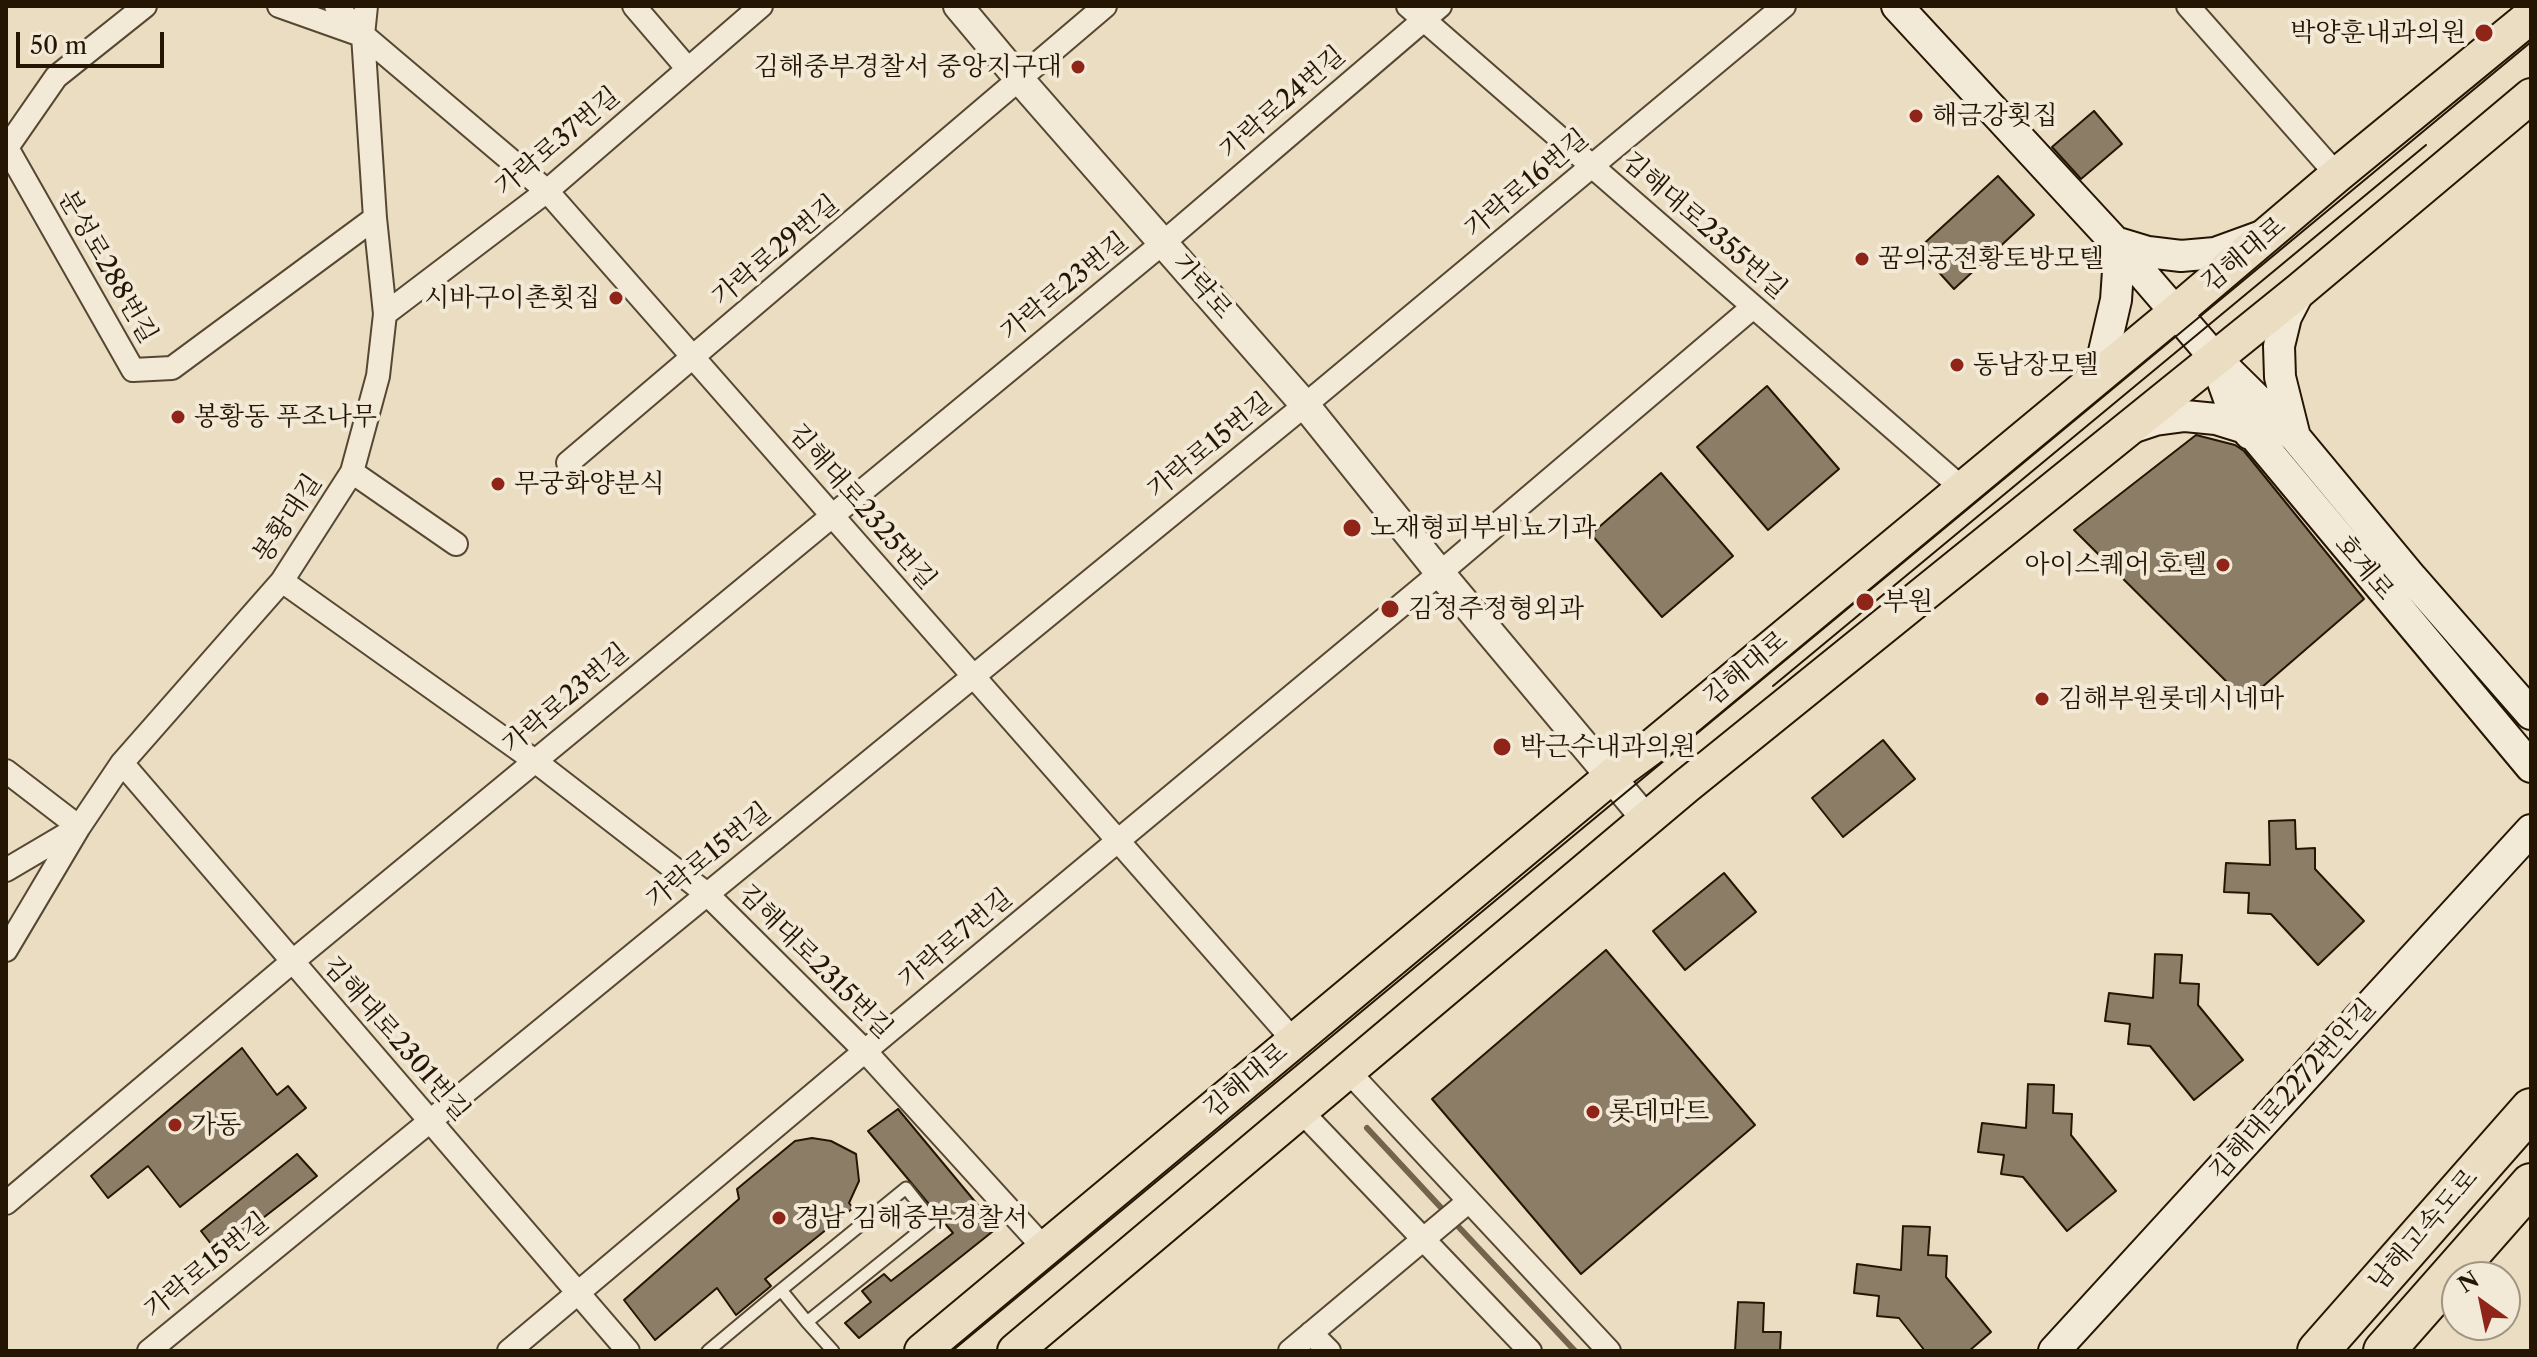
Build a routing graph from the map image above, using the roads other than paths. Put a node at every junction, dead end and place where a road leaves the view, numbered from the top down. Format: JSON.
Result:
{"nodes":[{"id":1,"x":145,"y":6,"type":"edge"},
{"id":2,"x":279,"y":6,"type":"edge"},
{"id":3,"x":336,"y":6,"type":"edge"},
{"id":4,"x":366,"y":6,"type":"edge"},
{"id":5,"x":634,"y":6,"type":"edge"},
{"id":6,"x":761,"y":6,"type":"edge"},
{"id":7,"x":958,"y":6,"type":"edge"},
{"id":8,"x":1105,"y":6,"type":"edge"},
{"id":9,"x":1784,"y":6,"type":"edge"},
{"id":10,"x":1897,"y":6,"type":"edge"},
{"id":11,"x":2188,"y":6,"type":"edge"},
{"id":12,"x":1424,"y":11,"type":"edge"},
{"id":13,"x":2531,"y":16,"type":"edge"},
{"id":14,"x":363,"y":35,"type":"junction"},
{"id":15,"x":688,"y":69,"type":"junction"},
{"id":16,"x":1020,"y":80,"type":"junction"},
{"id":17,"x":2531,"y":96,"type":"edge"},
{"id":18,"x":7,"y":149,"type":"edge"},
{"id":19,"x":1593,"y":166,"type":"junction"},
{"id":20,"x":2337,"y":175,"type":"junction"},
{"id":21,"x":547,"y":191,"type":"junction"},
{"id":22,"x":375,"y":218,"type":"junction"},
{"id":23,"x":2278,"y":227,"type":"junction"},
{"id":24,"x":1164,"y":242,"type":"junction"},
{"id":25,"x":2115,"y":242,"type":"junction"},
{"id":26,"x":2300,"y":290,"type":"junction"},
{"id":27,"x":1753,"y":307,"type":"junction"},
{"id":28,"x":2176,"y":312,"type":"junction"},
{"id":29,"x":385,"y":314,"type":"junction"},
{"id":30,"x":693,"y":358,"type":"junction"},
{"id":31,"x":2215,"y":358,"type":"junction"},
{"id":32,"x":2090,"y":383,"type":"junction"},
{"id":33,"x":1305,"y":405,"type":"junction"},
{"id":34,"x":2126,"y":430,"type":"junction"},
{"id":35,"x":2295,"y":437,"type":"junction"},
{"id":36,"x":2265,"y":448,"type":"junction"},
{"id":37,"x":568,"y":463,"type":"dead end"},
{"id":38,"x":352,"y":472,"type":"junction"},
{"id":39,"x":1963,"y":489,"type":"junction"},
{"id":40,"x":832,"y":515,"type":"junction"},
{"id":41,"x":456,"y":544,"type":"dead end"},
{"id":42,"x":1440,"y":573,"type":"junction"},
{"id":43,"x":282,"y":581,"type":"junction"},
{"id":44,"x":973,"y":676,"type":"junction"},
{"id":45,"x":2531,"y":714,"type":"edge"},
{"id":46,"x":535,"y":761,"type":"junction"},
{"id":47,"x":122,"y":763,"type":"junction"},
{"id":48,"x":2531,"y":767,"type":"edge"},
{"id":49,"x":6,"y":771,"type":"edge"},
{"id":50,"x":1612,"y":776,"type":"junction"},
{"id":51,"x":1646,"y":819,"type":"junction"},
{"id":52,"x":79,"y":827,"type":"junction"},
{"id":53,"x":2531,"y":830,"type":"edge"},
{"id":54,"x":1118,"y":841,"type":"junction"},
{"id":55,"x":6,"y":870,"type":"edge"},
{"id":56,"x":707,"y":894,"type":"junction"},
{"id":57,"x":6,"y":950,"type":"edge"},
{"id":58,"x":293,"y":961,"type":"junction"},
{"id":59,"x":1294,"y":1041,"type":"junction"},
{"id":60,"x":865,"y":1051,"type":"junction"},
{"id":61,"x":1348,"y":1071,"type":"junction"},
{"id":62,"x":2531,"y":1109,"type":"edge"},
{"id":63,"x":1301,"y":1111,"type":"junction"},
{"id":64,"x":429,"y":1120,"type":"junction"},
{"id":65,"x":2531,"y":1184,"type":"edge"},
{"id":66,"x":6,"y":1203,"type":"edge"},
{"id":67,"x":1456,"y":1212,"type":"junction"},
{"id":68,"x":1423,"y":1239,"type":"junction"},
{"id":69,"x":1044,"y":1248,"type":"junction"},
{"id":70,"x":781,"y":1290,"type":"junction"},
{"id":71,"x":578,"y":1293,"type":"junction"},
{"id":72,"x":807,"y":1322,"type":"junction"},
{"id":73,"x":1311,"y":1333,"type":"junction"},
{"id":74,"x":149,"y":1351,"type":"edge"},
{"id":75,"x":509,"y":1351,"type":"edge"},
{"id":76,"x":628,"y":1351,"type":"edge"},
{"id":77,"x":708,"y":1351,"type":"edge"},
{"id":78,"x":833,"y":1351,"type":"edge"},
{"id":79,"x":922,"y":1351,"type":"edge"},
{"id":80,"x":1015,"y":1351,"type":"edge"},
{"id":81,"x":1290,"y":1351,"type":"edge"},
{"id":82,"x":1329,"y":1351,"type":"edge"},
{"id":83,"x":1530,"y":1351,"type":"edge"},
{"id":84,"x":1609,"y":1351,"type":"edge"},
{"id":85,"x":2054,"y":1351,"type":"edge"},
{"id":86,"x":2318,"y":1351,"type":"edge"},
{"id":87,"x":2384,"y":1351,"type":"edge"}],
"edges":[{"from":1,"to":18,"type":"street"},
{"from":2,"to":14,"type":"street"},
{"from":3,"to":14,"type":"street"},
{"from":4,"to":14,"type":"street","name":"봉황대길"},
{"from":5,"to":15,"type":"street"},
{"from":6,"to":15,"type":"street","name":"가락로37번길"},
{"from":7,"to":16,"type":"street","name":"가락로"},
{"from":8,"to":16,"type":"street","name":"가락로29번길"},
{"from":9,"to":19,"type":"street","name":"가락로16번길"},
{"from":10,"to":25,"type":"main road","name":"호계로"},
{"from":11,"to":20,"type":"street"},
{"from":12,"to":19,"type":"street","name":"김해대로2355번길"},
{"from":12,"to":24,"type":"street","name":"가락로24번길"},
{"from":13,"to":20,"type":"main road","name":"김해대로"},
{"from":14,"to":21,"type":"street","name":"김해대로2325번길"},
{"from":14,"to":22,"type":"street","name":"봉황대길"},
{"from":15,"to":21,"type":"street","name":"가락로37번길"},
{"from":16,"to":24,"type":"street","name":"가락로"},
{"from":16,"to":30,"type":"street","name":"가락로29번길"},
{"from":17,"to":26,"type":"main road","name":"김해대로"},
{"from":18,"to":22,"type":"street","name":"분성로288번길"},
{"from":19,"to":27,"type":"street","name":"김해대로2355번길"},
{"from":19,"to":33,"type":"street","name":"가락로16번길"},
{"from":20,"to":23,"type":"main road","name":"김해대로"},
{"from":21,"to":29,"type":"street","name":"가락로37번길"},
{"from":21,"to":30,"type":"street","name":"김해대로2325번길"},
{"from":22,"to":29,"type":"street","name":"봉황대길"},
{"from":23,"to":25,"type":"main road"},
{"from":23,"to":28,"type":"main road","name":"김해대로"},
{"from":24,"to":33,"type":"street","name":"가락로"},
{"from":24,"to":40,"type":"street","name":"가락로23번길"},
{"from":25,"to":28,"type":"main road","name":"호계로"},
{"from":25,"to":32,"type":"main road"},
{"from":26,"to":31,"type":"main road","name":"김해대로"},
{"from":26,"to":35,"type":"main road"},
{"from":27,"to":39,"type":"street","name":"김해대로2355번길"},
{"from":27,"to":42,"type":"street"},
{"from":28,"to":31,"type":"main road","name":"호계로"},
{"from":28,"to":32,"type":"main road","name":"김해대로"},
{"from":29,"to":38,"type":"street","name":"봉황대길"},
{"from":30,"to":37,"type":"street","name":"가락로29번길"},
{"from":30,"to":40,"type":"street","name":"김해대로2325번길"},
{"from":31,"to":34,"type":"main road","name":"김해대로"},
{"from":31,"to":35,"type":"main road","name":"호계로"},
{"from":31,"to":36,"type":"main road","name":"호계로"},
{"from":32,"to":39,"type":"main road","name":"김해대로"},
{"from":33,"to":42,"type":"street","name":"가락로"},
{"from":33,"to":44,"type":"street","name":"가락로15번길"},
{"from":34,"to":36,"type":"main road"},
{"from":34,"to":51,"type":"main road","name":"김해대로"},
{"from":35,"to":45,"type":"main road","name":"호계로"},
{"from":36,"to":48,"type":"main road","name":"호계로"},
{"from":38,"to":41,"type":"street"},
{"from":38,"to":43,"type":"street","name":"봉황대길"},
{"from":39,"to":50,"type":"main road","name":"김해대로"},
{"from":40,"to":44,"type":"street","name":"김해대로2325번길"},
{"from":40,"to":46,"type":"street","name":"가락로23번길"},
{"from":42,"to":50,"type":"street","name":"가락로"},
{"from":42,"to":54,"type":"street","name":"가락로7번길"},
{"from":43,"to":46,"type":"street","name":"김해대로2315번길"},
{"from":43,"to":47,"type":"street","name":"봉황대길"},
{"from":44,"to":54,"type":"street","name":"김해대로2325번길"},
{"from":44,"to":56,"type":"street","name":"가락로15번길"},
{"from":46,"to":56,"type":"street","name":"김해대로2315번길"},
{"from":46,"to":58,"type":"street","name":"가락로23번길"},
{"from":47,"to":52,"type":"street","name":"봉황대길"},
{"from":47,"to":58,"type":"street","name":"김해대로2301번길"},
{"from":49,"to":52,"type":"street"},
{"from":50,"to":51,"type":"street","name":"가락로"},
{"from":50,"to":59,"type":"main road","name":"김해대로"},
{"from":51,"to":61,"type":"main road","name":"김해대로"},
{"from":52,"to":55,"type":"street"},
{"from":52,"to":57,"type":"street","name":"봉황대길"},
{"from":53,"to":85,"type":"main road","name":"김해대로2272번안길"},
{"from":54,"to":59,"type":"street","name":"김해대로2325번길"},
{"from":54,"to":60,"type":"street","name":"가락로7번길"},
{"from":56,"to":60,"type":"street","name":"김해대로2315번길"},
{"from":56,"to":64,"type":"street","name":"가락로15번길"},
{"from":58,"to":64,"type":"street","name":"김해대로2301번길"},
{"from":58,"to":66,"type":"street","name":"가락로23번길"},
{"from":59,"to":69,"type":"main road","name":"김해대로"},
{"from":60,"to":69,"type":"street","name":"김해대로2315번길"},
{"from":60,"to":71,"type":"street","name":"가락로7번길"},
{"from":61,"to":63,"type":"main road","name":"김해대로"},
{"from":61,"to":67,"type":"street"},
{"from":62,"to":86,"type":"highway","name":"남해고속도로"},
{"from":63,"to":68,"type":"street"},
{"from":63,"to":80,"type":"main road","name":"김해대로"},
{"from":64,"to":71,"type":"street","name":"김해대로2301번길"},
{"from":64,"to":74,"type":"street","name":"가락로15번길"},
{"from":65,"to":87,"type":"highway","name":"남해고속도로"},
{"from":67,"to":68,"type":"street"},
{"from":67,"to":84,"type":"street"},
{"from":68,"to":73,"type":"street"},
{"from":68,"to":83,"type":"street"},
{"from":69,"to":79,"type":"main road","name":"김해대로"},
{"from":70,"to":72,"type":"lane"},
{"from":70,"to":72,"type":"lane"},
{"from":70,"to":77,"type":"lane"},
{"from":71,"to":75,"type":"street","name":"가락로7번길"},
{"from":71,"to":76,"type":"street","name":"김해대로2301번길"},
{"from":72,"to":78,"type":"lane"},
{"from":73,"to":81,"type":"street"},
{"from":73,"to":82,"type":"street"}]}
